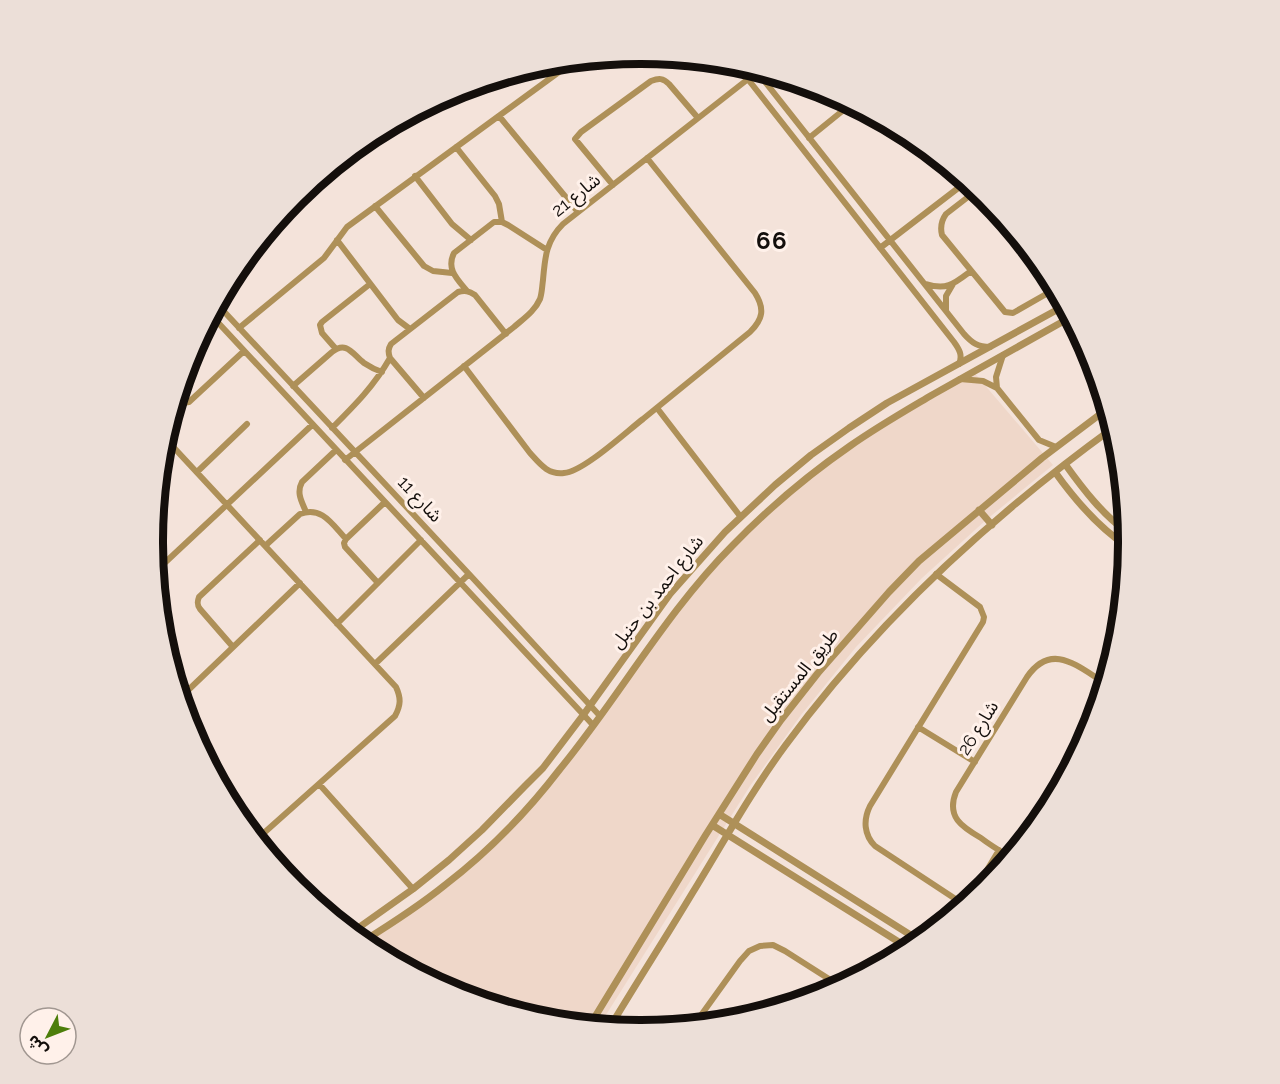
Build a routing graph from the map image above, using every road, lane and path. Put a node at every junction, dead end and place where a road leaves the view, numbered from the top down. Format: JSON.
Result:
{"nodes":[{"id":1,"x":558,"y":72,"type":"edge"},
{"id":2,"x":748,"y":79,"type":"joint"},
{"id":3,"x":764,"y":81,"type":"edge"},
{"id":4,"x":843,"y":110,"type":"edge"},
{"id":5,"x":499,"y":116,"type":"junction"},
{"id":6,"x":698,"y":118,"type":"junction"},
{"id":7,"x":810,"y":138,"type":"junction"},
{"id":8,"x":456,"y":147,"type":"junction"},
{"id":9,"x":647,"y":158,"type":"junction"},
{"id":10,"x":415,"y":176,"type":"junction"},
{"id":11,"x":613,"y":185,"type":"junction"},
{"id":12,"x":959,"y":187,"type":"edge"},
{"id":13,"x":969,"y":196,"type":"edge"},
{"id":14,"x":375,"y":206,"type":"junction"},
{"id":15,"x":578,"y":212,"type":"junction"},
{"id":16,"x":502,"y":222,"type":"junction"},
{"id":17,"x":336,"y":240,"type":"junction"},
{"id":18,"x":471,"y":240,"type":"junction"},
{"id":19,"x":891,"y":240,"type":"junction"},
{"id":20,"x":880,"y":248,"type":"junction"},
{"id":21,"x":547,"y":250,"type":"junction"},
{"id":22,"x":971,"y":271,"type":"junction"},
{"id":23,"x":452,"y":273,"type":"junction"},
{"id":24,"x":370,"y":284,"type":"junction"},
{"id":25,"x":925,"y":284,"type":"junction"},
{"id":26,"x":953,"y":284,"type":"junction"},
{"id":27,"x":467,"y":291,"type":"junction"},
{"id":28,"x":1048,"y":293,"type":"edge"},
{"id":29,"x":946,"y":310,"type":"junction"},
{"id":30,"x":1057,"y":310,"type":"edge"},
{"id":31,"x":222,"y":311,"type":"edge"},
{"id":32,"x":217,"y":321,"type":"edge"},
{"id":33,"x":1063,"y":321,"type":"edge"},
{"id":34,"x":239,"y":328,"type":"junction"},
{"id":35,"x":410,"y":329,"type":"junction"},
{"id":36,"x":506,"y":334,"type":"junction"},
{"id":37,"x":964,"y":334,"type":"junction"},
{"id":38,"x":954,"y":342,"type":"junction"},
{"id":39,"x":991,"y":346,"type":"junction"},
{"id":40,"x":336,"y":349,"type":"junction"},
{"id":41,"x":244,"y":351,"type":"junction"},
{"id":42,"x":1003,"y":355,"type":"junction"},
{"id":43,"x":390,"y":358,"type":"junction"},
{"id":44,"x":959,"y":364,"type":"junction"},
{"id":45,"x":464,"y":366,"type":"junction"},
{"id":46,"x":382,"y":372,"type":"junction"},
{"id":47,"x":960,"y":380,"type":"junction"},
{"id":48,"x":293,"y":386,"type":"junction"},
{"id":49,"x":997,"y":388,"type":"junction"},
{"id":50,"x":424,"y":398,"type":"junction"},
{"id":51,"x":184,"y":403,"type":"edge"},
{"id":52,"x":887,"y":403,"type":"junction"},
{"id":53,"x":657,"y":408,"type":"junction"},
{"id":54,"x":1100,"y":414,"type":"edge"},
{"id":55,"x":896,"y":416,"type":"junction"},
{"id":56,"x":248,"y":424,"type":"dead end"},
{"id":57,"x":312,"y":425,"type":"junction"},
{"id":58,"x":332,"y":428,"type":"junction"},
{"id":59,"x":1105,"y":434,"type":"edge"},
{"id":60,"x":1039,"y":440,"type":"junction"},
{"id":61,"x":173,"y":446,"type":"edge"},
{"id":62,"x":1056,"y":447,"type":"junction"},
{"id":63,"x":336,"y":450,"type":"junction"},
{"id":64,"x":355,"y":452,"type":"junction"},
{"id":65,"x":1042,"y":458,"type":"junction"},
{"id":66,"x":345,"y":460,"type":"junction"},
{"id":67,"x":1065,"y":464,"type":"junction"},
{"id":68,"x":197,"y":472,"type":"junction"},
{"id":69,"x":1055,"y":472,"type":"junction"},
{"id":70,"x":385,"y":502,"type":"junction"},
{"id":71,"x":227,"y":504,"type":"junction"},
{"id":72,"x":979,"y":510,"type":"junction"},
{"id":73,"x":306,"y":512,"type":"junction"},
{"id":74,"x":740,"y":516,"type":"junction"},
{"id":75,"x":1117,"y":524,"type":"edge"},
{"id":76,"x":992,"y":525,"type":"junction"},
{"id":77,"x":346,"y":539,"type":"junction"},
{"id":78,"x":1118,"y":539,"type":"edge"},
{"id":79,"x":260,"y":540,"type":"junction"},
{"id":80,"x":421,"y":540,"type":"junction"},
{"id":81,"x":265,"y":546,"type":"junction"},
{"id":82,"x":164,"y":564,"type":"edge"},
{"id":83,"x":470,"y":574,"type":"junction"},
{"id":84,"x":936,"y":574,"type":"junction"},
{"id":85,"x":461,"y":582,"type":"junction"},
{"id":86,"x":300,"y":583,"type":"junction"},
{"id":87,"x":378,"y":583,"type":"junction"},
{"id":88,"x":337,"y":624,"type":"junction"},
{"id":89,"x":233,"y":647,"type":"junction"},
{"id":90,"x":375,"y":664,"type":"junction"},
{"id":91,"x":1097,"y":678,"type":"edge"},
{"id":92,"x":573,"y":687,"type":"junction"},
{"id":93,"x":187,"y":691,"type":"edge"},
{"id":94,"x":565,"y":695,"type":"junction"},
{"id":95,"x":590,"y":706,"type":"junction"},
{"id":96,"x":584,"y":714,"type":"junction"},
{"id":97,"x":600,"y":716,"type":"junction"},
{"id":98,"x":593,"y":725,"type":"junction"},
{"id":99,"x":918,"y":727,"type":"junction"},
{"id":100,"x":975,"y":762,"type":"junction"},
{"id":101,"x":319,"y":784,"type":"junction"},
{"id":102,"x":719,"y":814,"type":"junction"},
{"id":103,"x":734,"y":824,"type":"junction"},
{"id":104,"x":712,"y":825,"type":"junction"},
{"id":105,"x":262,"y":834,"type":"edge"},
{"id":106,"x":728,"y":836,"type":"junction"},
{"id":107,"x":999,"y":850,"type":"junction"},
{"id":108,"x":1003,"y":852,"type":"edge"},
{"id":109,"x":987,"y":870,"type":"edge"},
{"id":110,"x":413,"y":889,"type":"junction"},
{"id":111,"x":957,"y":899,"type":"edge"},
{"id":112,"x":359,"y":928,"type":"edge"},
{"id":113,"x":911,"y":935,"type":"edge"},
{"id":114,"x":371,"y":936,"type":"edge"},
{"id":115,"x":900,"y":943,"type":"edge"},
{"id":116,"x":830,"y":980,"type":"edge"},
{"id":117,"x":701,"y":1015,"type":"edge"},
{"id":118,"x":595,"y":1017,"type":"edge"},
{"id":119,"x":615,"y":1018,"type":"edge"}],
"edges":[{"from":1,"to":5,"type":"street"},
{"from":2,"to":6,"type":"street","name":"شارع 21"},
{"from":2,"to":20,"type":"street"},
{"from":3,"to":7,"type":"street"},
{"from":4,"to":7,"type":"street"},
{"from":5,"to":8,"type":"street"},
{"from":5,"to":15,"type":"street"},
{"from":6,"to":9,"type":"street","name":"شارع 21"},
{"from":6,"to":11,"type":"street"},
{"from":7,"to":19,"type":"street"},
{"from":8,"to":10,"type":"street"},
{"from":8,"to":16,"type":"street"},
{"from":9,"to":11,"type":"street","name":"شارع 21"},
{"from":9,"to":53,"type":"street"},
{"from":10,"to":14,"type":"street"},
{"from":10,"to":18,"type":"street"},
{"from":11,"to":15,"type":"street","name":"شارع 21"},
{"from":12,"to":19,"type":"street"},
{"from":13,"to":22,"type":"street"},
{"from":14,"to":17,"type":"street"},
{"from":14,"to":23,"type":"street"},
{"from":15,"to":21,"type":"street","name":"شارع 21"},
{"from":16,"to":18,"type":"street"},
{"from":16,"to":21,"type":"street"},
{"from":17,"to":24,"type":"street"},
{"from":17,"to":34,"type":"street"},
{"from":18,"to":23,"type":"street"},
{"from":19,"to":20,"type":"street"},
{"from":19,"to":25,"type":"street"},
{"from":20,"to":38,"type":"street"},
{"from":21,"to":36,"type":"street","name":"شارع 21"},
{"from":22,"to":26,"type":"street"},
{"from":22,"to":28,"type":"street"},
{"from":23,"to":27,"type":"street"},
{"from":24,"to":35,"type":"street"},
{"from":24,"to":40,"type":"street"},
{"from":25,"to":26,"type":"street"},
{"from":25,"to":29,"type":"street"},
{"from":26,"to":29,"type":"street"},
{"from":27,"to":35,"type":"street"},
{"from":27,"to":36,"type":"street"},
{"from":29,"to":37,"type":"street"},
{"from":30,"to":39,"type":"street","name":"شارع احمد بن حنبل"},
{"from":31,"to":34,"type":"street","name":"شارع 11"},
{"from":32,"to":41,"type":"street","name":"شارع 11"},
{"from":33,"to":42,"type":"street","name":"شارع احمد بن حنبل"},
{"from":34,"to":48,"type":"street","name":"شارع 11"},
{"from":35,"to":43,"type":"street"},
{"from":36,"to":45,"type":"street","name":"شارع 21"},
{"from":37,"to":38,"type":"street"},
{"from":37,"to":39,"type":"street"},
{"from":38,"to":44,"type":"street"},
{"from":39,"to":44,"type":"street","name":"شارع احمد بن حنبل"},
{"from":40,"to":46,"type":"street"},
{"from":40,"to":48,"type":"street"},
{"from":41,"to":51,"type":"street"},
{"from":41,"to":57,"type":"street","name":"شارع 11"},
{"from":42,"to":47,"type":"street","name":"شارع احمد بن حنبل"},
{"from":42,"to":49,"type":"street"},
{"from":43,"to":46,"type":"street"},
{"from":43,"to":50,"type":"street"},
{"from":44,"to":52,"type":"street","name":"شارع احمد بن حنبل"},
{"from":45,"to":50,"type":"street","name":"شارع 21"},
{"from":45,"to":53,"type":"street"},
{"from":46,"to":58,"type":"street"},
{"from":47,"to":49,"type":"street"},
{"from":47,"to":55,"type":"street","name":"شارع احمد بن حنبل"},
{"from":48,"to":58,"type":"street","name":"شارع 11"},
{"from":49,"to":60,"type":"street"},
{"from":50,"to":64,"type":"street","name":"شارع 21"},
{"from":52,"to":55,"type":"street"},
{"from":52,"to":74,"type":"street","name":"شارع احمد بن حنبل"},
{"from":53,"to":74,"type":"street"},
{"from":54,"to":62,"type":"street","name":"طريق المستقبل"},
{"from":55,"to":97,"type":"street","name":"شارع احمد بن حنبل"},
{"from":56,"to":68,"type":"street"},
{"from":57,"to":63,"type":"street","name":"شارع 11"},
{"from":57,"to":71,"type":"street"},
{"from":58,"to":64,"type":"street","name":"شارع 11"},
{"from":59,"to":67,"type":"street","name":"طريق المستقبل"},
{"from":60,"to":62,"type":"street"},
{"from":60,"to":65,"type":"street"},
{"from":61,"to":68,"type":"street"},
{"from":62,"to":65,"type":"street","name":"طريق المستقبل"},
{"from":63,"to":66,"type":"street","name":"شارع 11"},
{"from":63,"to":73,"type":"street"},
{"from":64,"to":66,"type":"street","name":"شارع 21"},
{"from":64,"to":83,"type":"street","name":"شارع 11"},
{"from":65,"to":72,"type":"street","name":"طريق المستقبل"},
{"from":66,"to":70,"type":"street","name":"شارع 11"},
{"from":67,"to":69,"type":"street","name":"طريق المستقبل"},
{"from":67,"to":75,"type":"street"},
{"from":68,"to":71,"type":"street"},
{"from":69,"to":76,"type":"street","name":"طريق المستقبل"},
{"from":69,"to":78,"type":"street"},
{"from":70,"to":77,"type":"street"},
{"from":70,"to":80,"type":"street","name":"شارع 11"},
{"from":71,"to":79,"type":"street"},
{"from":71,"to":82,"type":"street"},
{"from":72,"to":76,"type":"street"},
{"from":72,"to":102,"type":"street","name":"طريق المستقبل"},
{"from":73,"to":77,"type":"street"},
{"from":73,"to":81,"type":"street"},
{"from":74,"to":95,"type":"street","name":"شارع احمد بن حنبل"},
{"from":76,"to":84,"type":"street","name":"طريق المستقبل"},
{"from":77,"to":87,"type":"street"},
{"from":79,"to":81,"type":"street"},
{"from":79,"to":89,"type":"street"},
{"from":80,"to":85,"type":"street","name":"شارع 11"},
{"from":80,"to":87,"type":"street"},
{"from":81,"to":86,"type":"street"},
{"from":83,"to":85,"type":"street"},
{"from":83,"to":92,"type":"street","name":"شارع 11"},
{"from":84,"to":99,"type":"street"},
{"from":84,"to":103,"type":"street","name":"طريق المستقبل"},
{"from":85,"to":90,"type":"street"},
{"from":85,"to":94,"type":"street","name":"شارع 11"},
{"from":86,"to":88,"type":"street"},
{"from":86,"to":89,"type":"street"},
{"from":87,"to":88,"type":"street"},
{"from":88,"to":90,"type":"street"},
{"from":89,"to":93,"type":"street"},
{"from":90,"to":101,"type":"street"},
{"from":91,"to":100,"type":"street","name":"شارع 26"},
{"from":92,"to":94,"type":"street"},
{"from":92,"to":95,"type":"street","name":"شارع 11"},
{"from":94,"to":96,"type":"street","name":"شارع 11"},
{"from":95,"to":96,"type":"street","name":"شارع احمد بن حنبل"},
{"from":95,"to":97,"type":"street","name":"شارع 11"},
{"from":96,"to":98,"type":"street","name":"شارع 11"},
{"from":96,"to":110,"type":"street","name":"شارع احمد بن حنبل"},
{"from":97,"to":98,"type":"street","name":"شارع احمد بن حنبل"},
{"from":98,"to":114,"type":"street","name":"شارع احمد بن حنبل"},
{"from":99,"to":100,"type":"street"},
{"from":99,"to":111,"type":"street"},
{"from":100,"to":107,"type":"street","name":"شارع 26"},
{"from":101,"to":105,"type":"street"},
{"from":101,"to":110,"type":"street"},
{"from":102,"to":103,"type":"street"},
{"from":102,"to":104,"type":"street","name":"طريق المستقبل"},
{"from":103,"to":106,"type":"street","name":"طريق المستقبل"},
{"from":103,"to":113,"type":"street"},
{"from":104,"to":106,"type":"street"},
{"from":104,"to":118,"type":"street","name":"طريق المستقبل"},
{"from":106,"to":115,"type":"street"},
{"from":106,"to":119,"type":"street","name":"طريق المستقبل"},
{"from":107,"to":108,"type":"street","name":"شارع 26"},
{"from":107,"to":109,"type":"street"},
{"from":110,"to":112,"type":"street","name":"شارع احمد بن حنبل"},
{"from":116,"to":117,"type":"street"}]}
